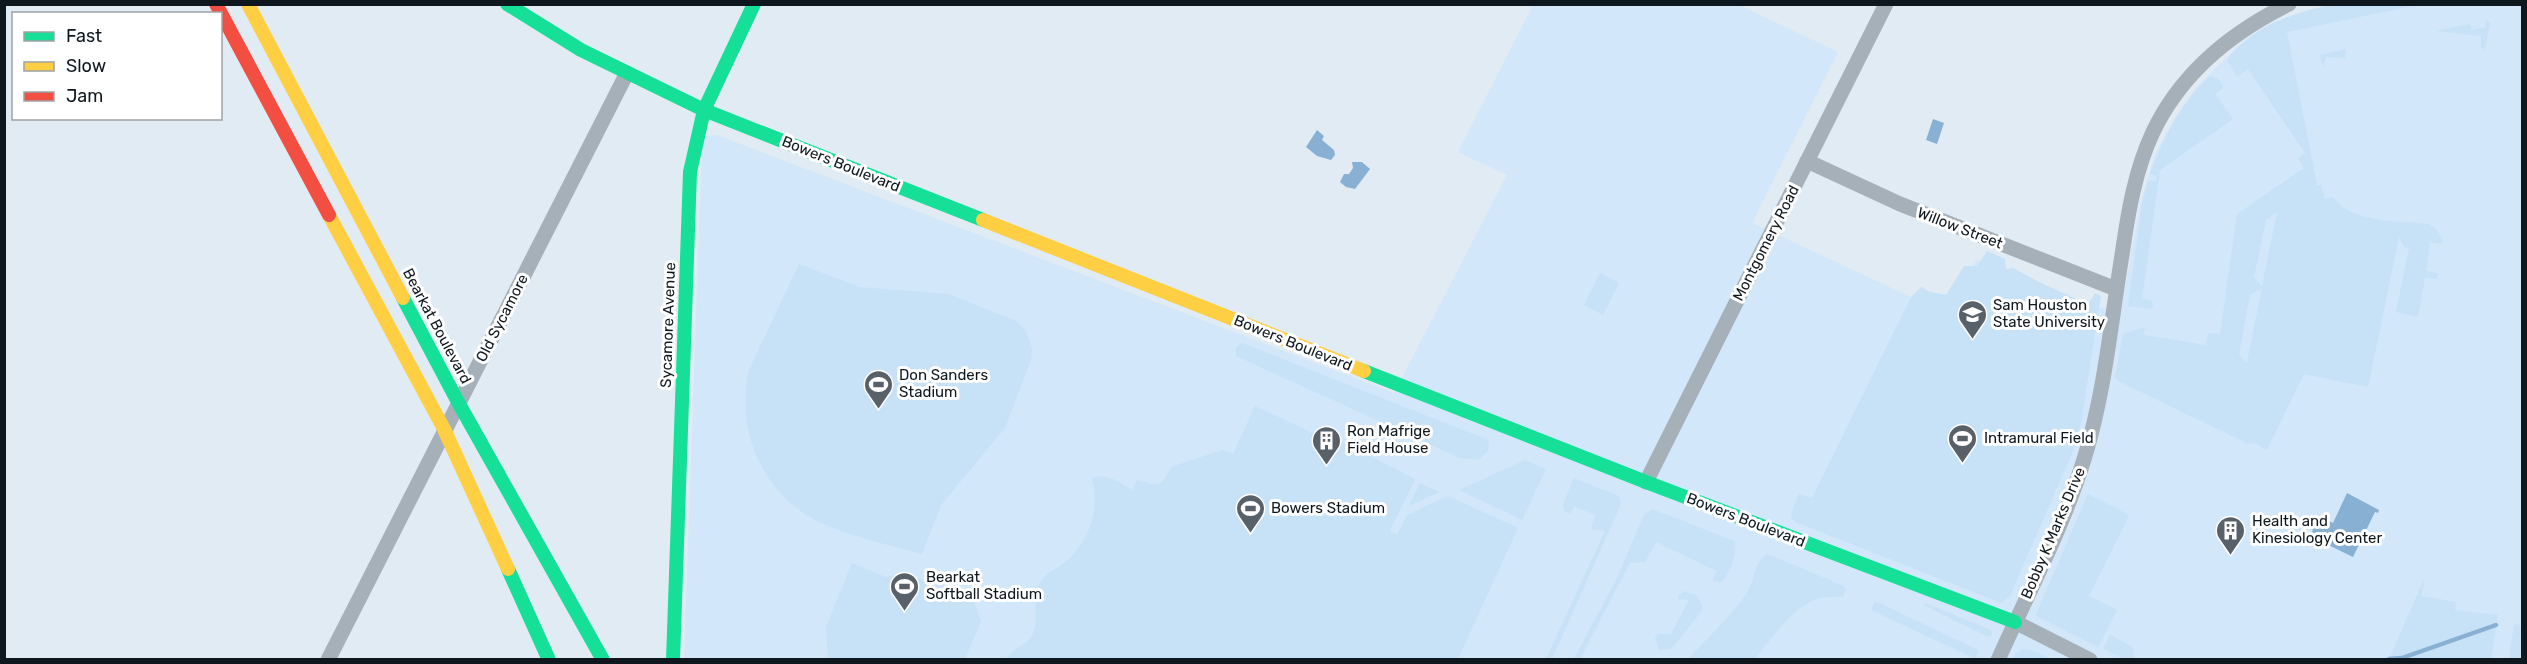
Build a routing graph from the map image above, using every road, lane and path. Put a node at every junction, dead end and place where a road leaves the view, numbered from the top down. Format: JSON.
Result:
{"nodes":[{"id":1,"x":248,"y":4,"type":"edge"},
{"id":2,"x":507,"y":4,"type":"edge"},
{"id":3,"x":754,"y":4,"type":"edge"},
{"id":4,"x":1886,"y":4,"type":"edge"},
{"id":5,"x":2289,"y":4,"type":"edge"},
{"id":6,"x":222,"y":15,"type":"edge"},
{"id":7,"x":627,"y":73,"type":"junction"},
{"id":8,"x":704,"y":110,"type":"junction"},
{"id":9,"x":1807,"y":161,"type":"junction"},
{"id":10,"x":2116,"y":289,"type":"junction"},
{"id":11,"x":458,"y":402,"type":"junction"},
{"id":12,"x":444,"y":429,"type":"junction"},
{"id":13,"x":1646,"y":482,"type":"junction"},
{"id":14,"x":2015,"y":622,"type":"junction"},
{"id":15,"x":328,"y":660,"type":"edge"},
{"id":16,"x":549,"y":660,"type":"edge"},
{"id":17,"x":603,"y":660,"type":"edge"},
{"id":18,"x":673,"y":660,"type":"edge"},
{"id":19,"x":1998,"y":660,"type":"edge"},
{"id":20,"x":2090,"y":660,"type":"edge"}],
"edges":[{"from":1,"to":11,"type":"street","name":"Bearkat Boulevard"},
{"from":2,"to":7,"type":"street","name":"Bowers Boulevard"},
{"from":3,"to":8,"type":"street","name":"Sycamore Avenue"},
{"from":4,"to":9,"type":"street","name":"Montgomery Road"},
{"from":5,"to":10,"type":"street","name":"Bobby K Marks Drive"},
{"from":6,"to":12,"type":"street"},
{"from":7,"to":8,"type":"street","name":"Bowers Boulevard"},
{"from":7,"to":11,"type":"street","name":"Old Sycamore"},
{"from":8,"to":13,"type":"street","name":"Bowers Boulevard"},
{"from":8,"to":18,"type":"street","name":"Sycamore Avenue"},
{"from":9,"to":10,"type":"street","name":"Willow Street"},
{"from":9,"to":13,"type":"street","name":"Montgomery Road"},
{"from":10,"to":14,"type":"street","name":"Bobby K Marks Drive"},
{"from":11,"to":12,"type":"street","name":"Old Sycamore"},
{"from":11,"to":17,"type":"street","name":"Bearkat Boulevard"},
{"from":12,"to":15,"type":"street","name":"Old Sycamore"},
{"from":12,"to":16,"type":"street"},
{"from":13,"to":14,"type":"street","name":"Bowers Boulevard"},
{"from":14,"to":19,"type":"street","name":"Bobby K Marks Drive"},
{"from":14,"to":20,"type":"street","name":"Bowers Boulevard"}]}
